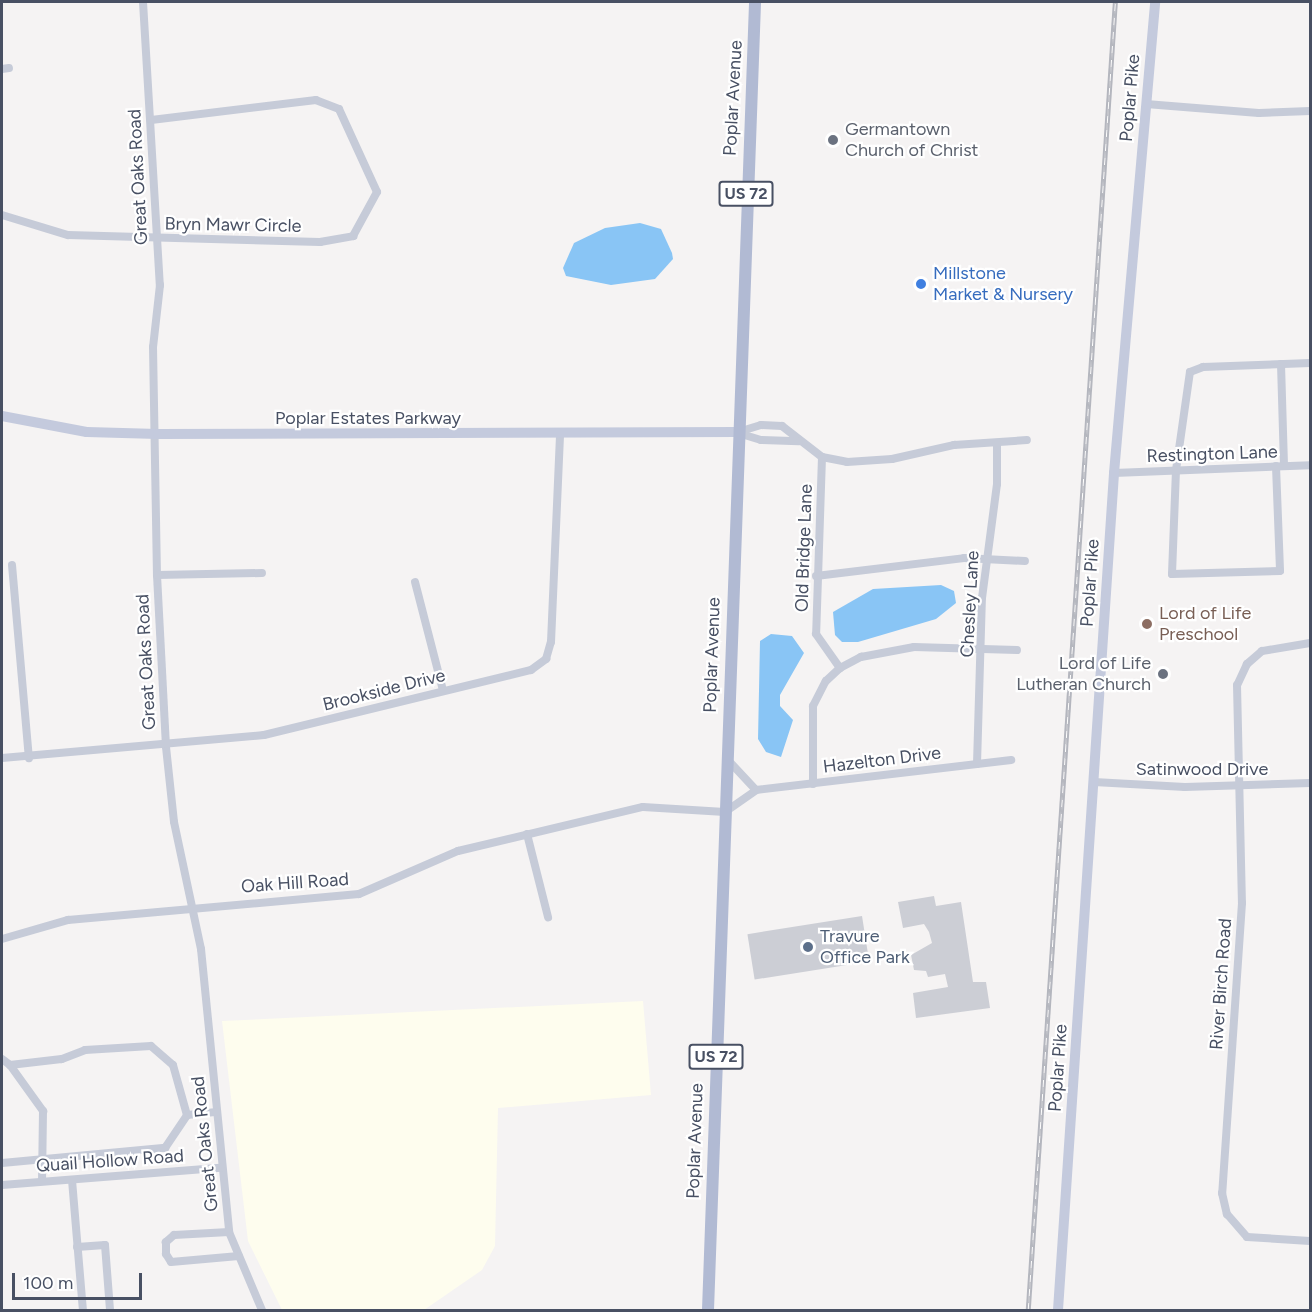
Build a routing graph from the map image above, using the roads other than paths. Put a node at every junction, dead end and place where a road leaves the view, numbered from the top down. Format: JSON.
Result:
{"nodes":[{"id":1,"x":143,"y":2,"type":"edge"},
{"id":2,"x":755,"y":2,"type":"edge"},
{"id":3,"x":1155,"y":2,"type":"edge"},
{"id":4,"x":1146,"y":104,"type":"junction"},
{"id":5,"x":1311,"y":111,"type":"edge"},
{"id":6,"x":151,"y":120,"type":"junction"},
{"id":7,"x":2,"y":216,"type":"edge"},
{"id":8,"x":157,"y":239,"type":"junction"},
{"id":9,"x":1311,"y":363,"type":"edge"},
{"id":10,"x":1281,"y":364,"type":"junction"},
{"id":11,"x":2,"y":416,"type":"edge"},
{"id":12,"x":737,"y":432,"type":"junction"},
{"id":13,"x":158,"y":434,"type":"junction"},
{"id":14,"x":560,"y":435,"type":"junction"},
{"id":15,"x":1028,"y":440,"type":"dead end"},
{"id":16,"x":800,"y":442,"type":"junction"},
{"id":17,"x":997,"y":445,"type":"junction"},
{"id":18,"x":822,"y":458,"type":"junction"},
{"id":19,"x":1311,"y":465,"type":"edge"},
{"id":20,"x":1280,"y":466,"type":"junction"},
{"id":21,"x":1176,"y":470,"type":"junction"},
{"id":22,"x":1114,"y":473,"type":"junction"},
{"id":23,"x":985,"y":559,"type":"junction"},
{"id":24,"x":1025,"y":561,"type":"dead end"},
{"id":25,"x":12,"y":565,"type":"dead end"},
{"id":26,"x":262,"y":573,"type":"dead end"},
{"id":27,"x":157,"y":575,"type":"junction"},
{"id":28,"x":816,"y":576,"type":"junction"},
{"id":29,"x":415,"y":582,"type":"dead end"},
{"id":30,"x":1311,"y":644,"type":"edge"},
{"id":31,"x":981,"y":647,"type":"junction"},
{"id":32,"x":1017,"y":650,"type":"dead end"},
{"id":33,"x":840,"y":668,"type":"junction"},
{"id":34,"x":443,"y":690,"type":"junction"},
{"id":35,"x":166,"y":747,"type":"junction"},
{"id":36,"x":2,"y":758,"type":"edge"},
{"id":37,"x":29,"y":758,"type":"junction"},
{"id":38,"x":727,"y":759,"type":"junction"},
{"id":39,"x":1011,"y":760,"type":"dead end"},
{"id":40,"x":977,"y":764,"type":"junction"},
{"id":41,"x":1094,"y":782,"type":"junction"},
{"id":42,"x":1311,"y":783,"type":"edge"},
{"id":43,"x":813,"y":784,"type":"junction"},
{"id":44,"x":1240,"y":786,"type":"junction"},
{"id":45,"x":756,"y":790,"type":"junction"},
{"id":46,"x":725,"y":812,"type":"junction"},
{"id":47,"x":527,"y":834,"type":"junction"},
{"id":48,"x":192,"y":906,"type":"junction"},
{"id":49,"x":548,"y":917,"type":"dead end"},
{"id":50,"x":2,"y":939,"type":"edge"},
{"id":51,"x":2,"y":1059,"type":"edge"},
{"id":52,"x":10,"y":1065,"type":"junction"},
{"id":53,"x":217,"y":1112,"type":"junction"},
{"id":54,"x":187,"y":1115,"type":"junction"},
{"id":55,"x":45,"y":1158,"type":"junction"},
{"id":56,"x":2,"y":1163,"type":"edge"},
{"id":57,"x":220,"y":1168,"type":"junction"},
{"id":58,"x":72,"y":1180,"type":"junction"},
{"id":59,"x":42,"y":1181,"type":"junction"},
{"id":60,"x":2,"y":1185,"type":"edge"},
{"id":61,"x":230,"y":1232,"type":"junction"},
{"id":62,"x":1311,"y":1240,"type":"edge"},
{"id":63,"x":77,"y":1247,"type":"junction"},
{"id":64,"x":239,"y":1256,"type":"junction"},
{"id":65,"x":83,"y":1311,"type":"edge"},
{"id":66,"x":110,"y":1311,"type":"edge"},
{"id":67,"x":261,"y":1311,"type":"edge"},
{"id":68,"x":708,"y":1311,"type":"edge"},
{"id":69,"x":1058,"y":1311,"type":"edge"}],
"edges":[{"from":1,"to":6,"type":"street","name":"Great Oaks Road"},
{"from":2,"to":12,"type":"main road","name":"Poplar Avenue","number":"US 72"},
{"from":3,"to":4,"type":"main road","name":"Poplar Pike"},
{"from":4,"to":5,"type":"street"},
{"from":4,"to":22,"type":"main road","name":"Poplar Pike"},
{"from":6,"to":8,"type":"street","name":"Great Oaks Road"},
{"from":6,"to":8,"type":"street","name":"Bryn Mawr Circle"},
{"from":7,"to":8,"type":"street","name":"Bryn Mawr Circle"},
{"from":8,"to":13,"type":"street","name":"Great Oaks Road"},
{"from":9,"to":10,"type":"street"},
{"from":10,"to":20,"type":"street"},
{"from":10,"to":21,"type":"street"},
{"from":11,"to":13,"type":"main road","name":"Poplar Estates Parkway"},
{"from":12,"to":14,"type":"main road","name":"Poplar Estates Parkway"},
{"from":12,"to":16,"type":"street"},
{"from":12,"to":16,"type":"street"},
{"from":12,"to":38,"type":"main road","name":"Poplar Avenue","number":"US 72"},
{"from":13,"to":14,"type":"main road","name":"Poplar Estates Parkway"},
{"from":13,"to":27,"type":"street","name":"Great Oaks Road"},
{"from":14,"to":34,"type":"street","name":"Brookside Drive"},
{"from":15,"to":17,"type":"street"},
{"from":16,"to":18,"type":"street"},
{"from":17,"to":18,"type":"street"},
{"from":17,"to":23,"type":"street","name":"Chesley Lane"},
{"from":18,"to":28,"type":"street","name":"Old Bridge Lane"},
{"from":19,"to":20,"type":"street","name":"Restington Lane"},
{"from":20,"to":21,"type":"street","name":"Restington Lane"},
{"from":20,"to":21,"type":"street"},
{"from":21,"to":22,"type":"street","name":"Restington Lane"},
{"from":22,"to":41,"type":"main road","name":"Poplar Pike"},
{"from":23,"to":24,"type":"street"},
{"from":23,"to":28,"type":"street"},
{"from":23,"to":31,"type":"street","name":"Chesley Lane"},
{"from":25,"to":37,"type":"street"},
{"from":26,"to":27,"type":"street"},
{"from":27,"to":35,"type":"street","name":"Great Oaks Road"},
{"from":28,"to":33,"type":"street","name":"Old Bridge Lane"},
{"from":29,"to":34,"type":"street"},
{"from":30,"to":44,"type":"street","name":"River Birch Road"},
{"from":31,"to":32,"type":"street"},
{"from":31,"to":33,"type":"street"},
{"from":31,"to":40,"type":"street","name":"Chesley Lane"},
{"from":33,"to":43,"type":"street"},
{"from":34,"to":35,"type":"street","name":"Brookside Drive"},
{"from":35,"to":37,"type":"street","name":"Brookside Drive"},
{"from":35,"to":48,"type":"street","name":"Great Oaks Road"},
{"from":36,"to":37,"type":"street","name":"Brookside Drive"},
{"from":38,"to":45,"type":"street"},
{"from":38,"to":46,"type":"main road","name":"Poplar Avenue","number":"US 72"},
{"from":39,"to":40,"type":"street","name":"Hazelton Drive"},
{"from":40,"to":43,"type":"street","name":"Hazelton Drive"},
{"from":41,"to":44,"type":"street","name":"Satinwood Drive"},
{"from":41,"to":69,"type":"main road","name":"Poplar Pike"},
{"from":42,"to":44,"type":"street","name":"Satinwood Drive"},
{"from":43,"to":45,"type":"street","name":"Hazelton Drive"},
{"from":44,"to":62,"type":"street","name":"River Birch Road"},
{"from":45,"to":46,"type":"street","name":"Hazelton Drive"},
{"from":46,"to":47,"type":"street","name":"Oak Hill Road"},
{"from":46,"to":68,"type":"main road","name":"Poplar Avenue","number":"US 72"},
{"from":47,"to":48,"type":"street","name":"Oak Hill Road"},
{"from":47,"to":49,"type":"street"},
{"from":48,"to":50,"type":"street","name":"Oak Hill Road"},
{"from":48,"to":53,"type":"street","name":"Great Oaks Road"},
{"from":51,"to":52,"type":"street"},
{"from":52,"to":54,"type":"street"},
{"from":52,"to":55,"type":"street"},
{"from":53,"to":54,"type":"street"},
{"from":53,"to":57,"type":"street","name":"Great Oaks Road"},
{"from":54,"to":55,"type":"street"},
{"from":55,"to":56,"type":"street"},
{"from":55,"to":59,"type":"street"},
{"from":57,"to":58,"type":"street","name":"Quail Hollow Road"},
{"from":57,"to":61,"type":"street","name":"Great Oaks Road"},
{"from":58,"to":59,"type":"street","name":"Quail Hollow Road"},
{"from":58,"to":63,"type":"street"},
{"from":59,"to":60,"type":"street","name":"Quail Hollow Road"},
{"from":61,"to":64,"type":"street","name":"Great Oaks Road"},
{"from":61,"to":64,"type":"street"},
{"from":63,"to":65,"type":"street"},
{"from":63,"to":66,"type":"street"},
{"from":64,"to":67,"type":"street","name":"Great Oaks Road"}]}
